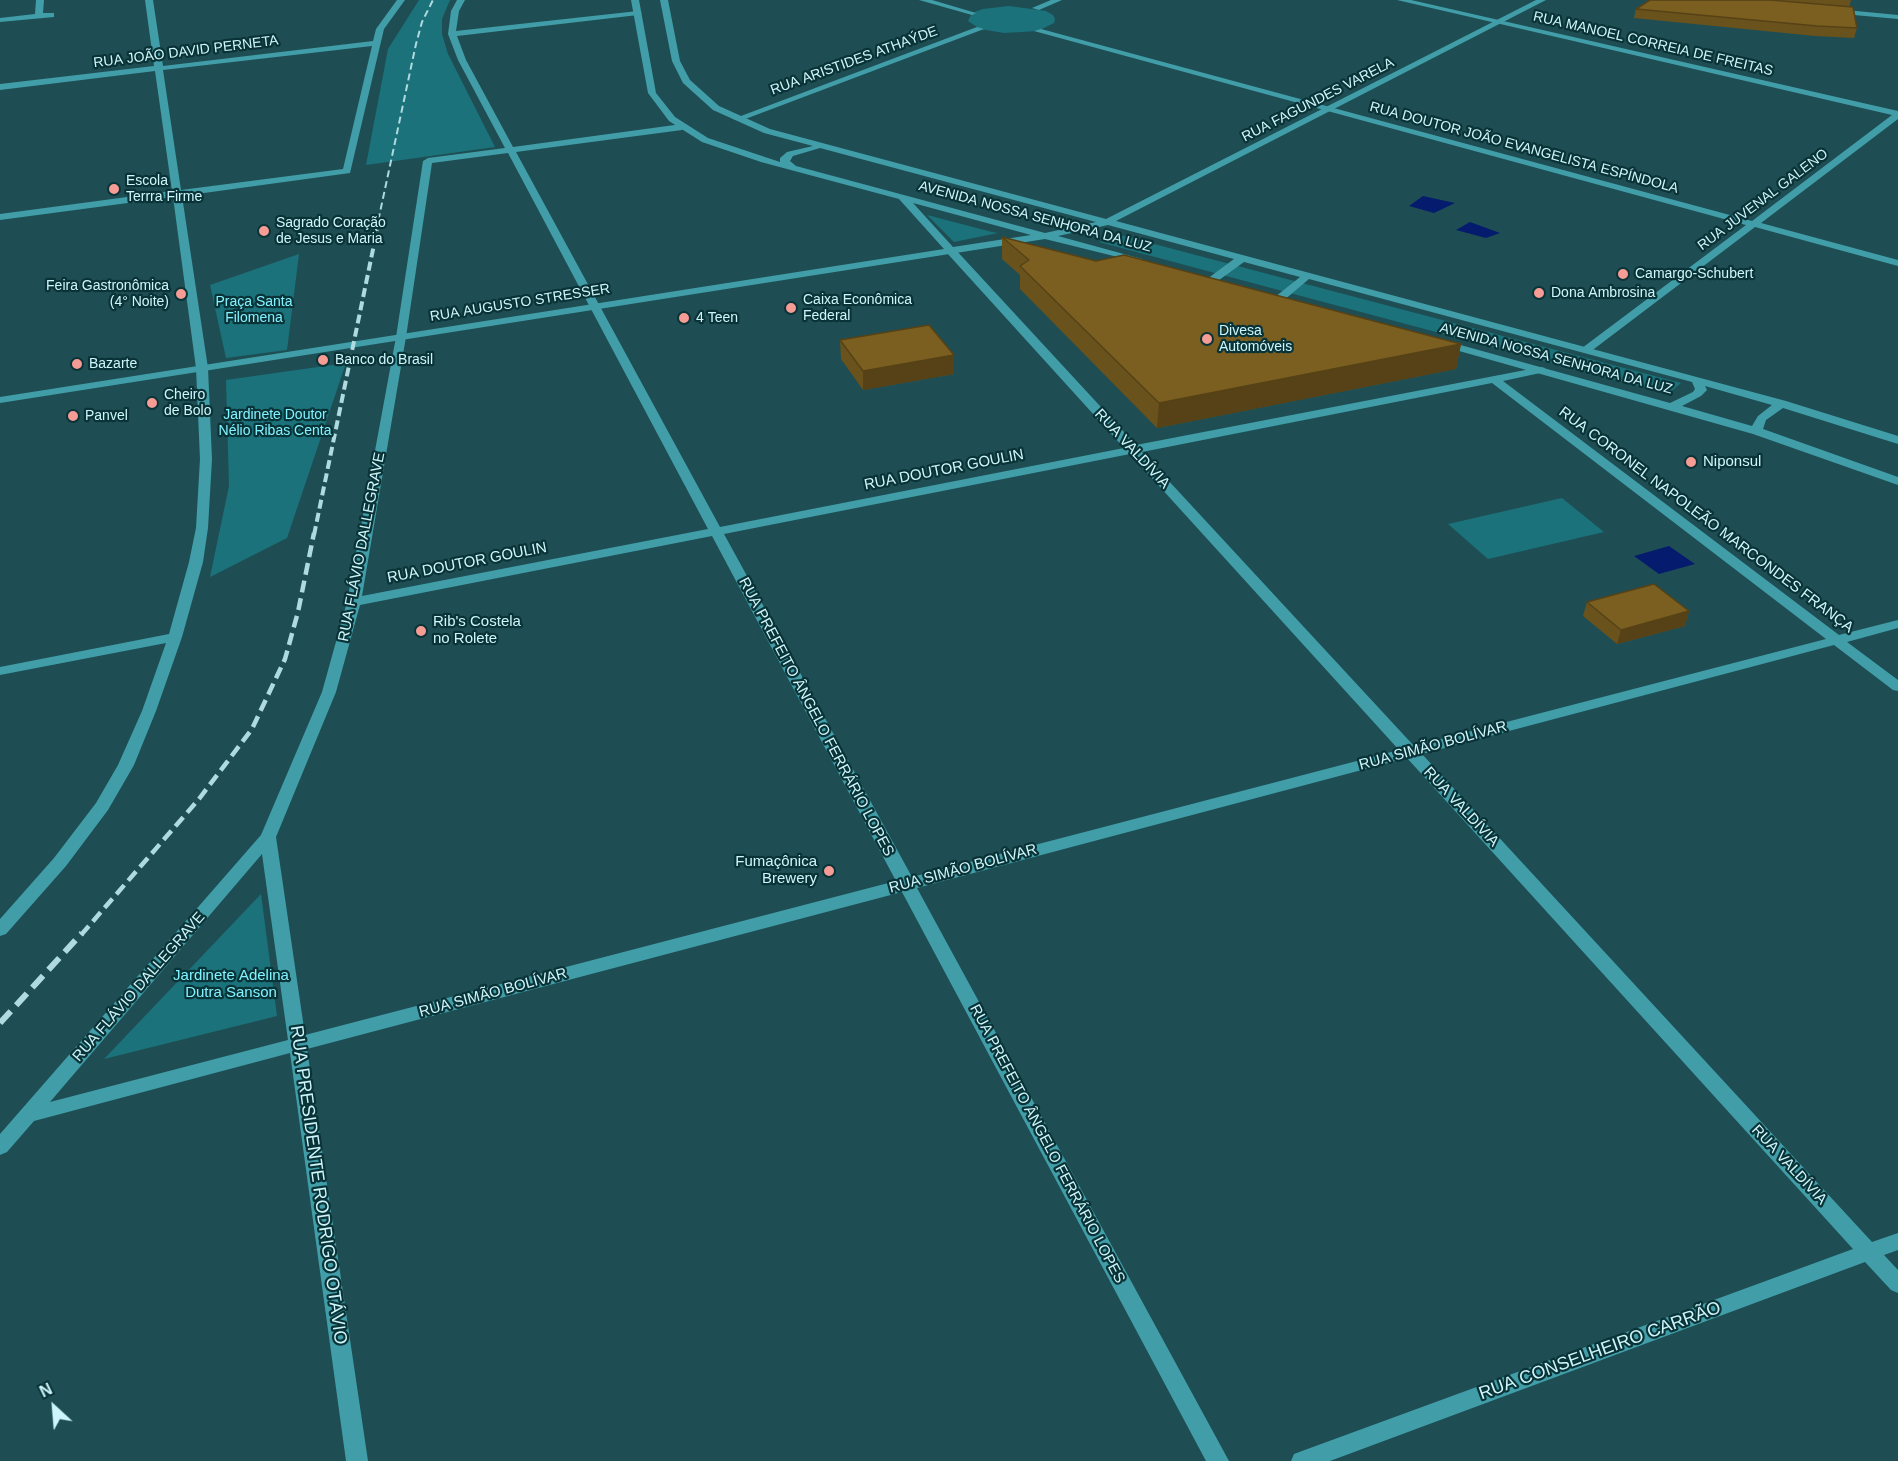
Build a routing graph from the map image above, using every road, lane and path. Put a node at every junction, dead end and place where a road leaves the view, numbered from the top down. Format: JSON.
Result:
{"nodes":[{"id":1,"x":40,"y":0,"type":"edge"},
{"id":2,"x":149,"y":0,"type":"edge"},
{"id":3,"x":401,"y":0,"type":"edge"},
{"id":4,"x":461,"y":0,"type":"edge"},
{"id":5,"x":635,"y":0,"type":"edge"},
{"id":6,"x":664,"y":0,"type":"edge"},
{"id":7,"x":923,"y":0,"type":"edge"},
{"id":8,"x":1058,"y":0,"type":"edge"},
{"id":9,"x":1401,"y":0,"type":"edge"},
{"id":10,"x":1542,"y":0,"type":"edge"},
{"id":11,"x":1036,"y":8,"type":"dead end"},
{"id":12,"x":1823,"y":10,"type":"edge"},
{"id":13,"x":638,"y":13,"type":"junction"},
{"id":14,"x":972,"y":13,"type":"dead end"},
{"id":15,"x":51,"y":15,"type":"dead end"},
{"id":16,"x":39,"y":16,"type":"junction"},
{"id":17,"x":1898,"y":17,"type":"edge"},
{"id":18,"x":0,"y":20,"type":"edge"},
{"id":19,"x":1500,"y":22,"type":"junction"},
{"id":20,"x":980,"y":29,"type":"dead end"},
{"id":21,"x":1038,"y":31,"type":"dead end"},
{"id":22,"x":452,"y":34,"type":"junction"},
{"id":23,"x":376,"y":43,"type":"junction"},
{"id":24,"x":159,"y":68,"type":"junction"},
{"id":25,"x":0,"y":87,"type":"edge"},
{"id":26,"x":1328,"y":109,"type":"junction"},
{"id":27,"x":1898,"y":114,"type":"edge"},
{"id":28,"x":737,"y":119,"type":"junction"},
{"id":29,"x":682,"y":127,"type":"junction"},
{"id":30,"x":825,"y":148,"type":"junction"},
{"id":31,"x":509,"y":150,"type":"junction"},
{"id":32,"x":793,"y":168,"type":"junction"},
{"id":33,"x":177,"y":194,"type":"junction"},
{"id":34,"x":901,"y":196,"type":"junction"},
{"id":35,"x":0,"y":217,"type":"edge"},
{"id":36,"x":1105,"y":223,"type":"junction"},
{"id":37,"x":1754,"y":224,"type":"junction"},
{"id":38,"x":1045,"y":236,"type":"junction"},
{"id":39,"x":951,"y":251,"type":"junction"},
{"id":40,"x":1241,"y":259,"type":"junction"},
{"id":41,"x":1898,"y":263,"type":"edge"},
{"id":42,"x":1154,"y":265,"type":"edge"},
{"id":43,"x":1307,"y":276,"type":"junction"},
{"id":44,"x":1211,"y":281,"type":"edge"},
{"id":45,"x":1279,"y":299,"type":"edge"},
{"id":46,"x":595,"y":307,"type":"junction"},
{"id":47,"x":401,"y":337,"type":"junction"},
{"id":48,"x":1432,"y":340,"type":"edge"},
{"id":49,"x":1586,"y":350,"type":"junction"},
{"id":50,"x":202,"y":368,"type":"junction"},
{"id":51,"x":1541,"y":370,"type":"junction"},
{"id":52,"x":1494,"y":379,"type":"junction"},
{"id":53,"x":1697,"y":380,"type":"junction"},
{"id":54,"x":0,"y":400,"type":"edge"},
{"id":55,"x":1782,"y":403,"type":"junction"},
{"id":56,"x":1672,"y":406,"type":"junction"},
{"id":57,"x":1757,"y":432,"type":"junction"},
{"id":58,"x":1898,"y":440,"type":"edge"},
{"id":59,"x":1133,"y":450,"type":"junction"},
{"id":60,"x":1898,"y":481,"type":"edge"},
{"id":61,"x":716,"y":531,"type":"junction"},
{"id":62,"x":354,"y":602,"type":"junction"},
{"id":63,"x":1898,"y":624,"type":"edge"},
{"id":64,"x":175,"y":637,"type":"junction"},
{"id":65,"x":1837,"y":640,"type":"junction"},
{"id":66,"x":0,"y":670,"type":"edge"},
{"id":67,"x":1898,"y":687,"type":"edge"},
{"id":68,"x":1410,"y":752,"type":"junction"},
{"id":69,"x":268,"y":837,"type":"junction"},
{"id":70,"x":907,"y":884,"type":"junction"},
{"id":71,"x":0,"y":930,"type":"edge"},
{"id":72,"x":298,"y":1044,"type":"junction"},
{"id":73,"x":29,"y":1115,"type":"junction"},
{"id":74,"x":0,"y":1147,"type":"edge"},
{"id":75,"x":1898,"y":1241,"type":"edge"},
{"id":76,"x":1869,"y":1252,"type":"junction"},
{"id":77,"x":1898,"y":1284,"type":"edge"},
{"id":78,"x":357,"y":1461,"type":"edge"},
{"id":79,"x":1218,"y":1461,"type":"edge"},
{"id":80,"x":1302,"y":1461,"type":"edge"}],
"edges":[{"from":1,"to":16,"type":"street"},
{"from":2,"to":24,"type":"street"},
{"from":3,"to":23,"type":"street"},
{"from":4,"to":22,"type":"street"},
{"from":5,"to":13,"type":"street","name":"AVENIDA NOSSA SENHORA DA LUZ"},
{"from":6,"to":28,"type":"street","name":"AVENIDA NOSSA SENHORA DA LUZ"},
{"from":7,"to":14,"type":"street"},
{"from":8,"to":11,"type":"street"},
{"from":9,"to":19,"type":"street","name":"RUA MANOEL CORREIA DE FREITAS"},
{"from":10,"to":19,"type":"street","name":"RUA FAGUNDES VARELA"},
{"from":12,"to":17,"type":"street"},
{"from":13,"to":22,"type":"street"},
{"from":13,"to":29,"type":"street","name":"AVENIDA NOSSA SENHORA DA LUZ"},
{"from":15,"to":16,"type":"street"},
{"from":16,"to":18,"type":"street"},
{"from":19,"to":26,"type":"street","name":"RUA FAGUNDES VARELA"},
{"from":19,"to":27,"type":"street","name":"RUA MANOEL CORREIA DE FREITAS"},
{"from":20,"to":28,"type":"street","name":"RUA ARISTIDES ATHAÝDE"},
{"from":21,"to":26,"type":"street","name":"RUA DOUTOR JOÃO EVANGELISTA ESPÍNDOLA"},
{"from":22,"to":31,"type":"street","name":"RUA PREFEITO ÂNGELO FERRÁRIO LOPES"},
{"from":23,"to":24,"type":"street","name":"RUA JOÃO DAVID PERNETA"},
{"from":23,"to":33,"type":"street"},
{"from":24,"to":25,"type":"street","name":"RUA JOÃO DAVID PERNETA"},
{"from":24,"to":33,"type":"street"},
{"from":26,"to":36,"type":"street","name":"RUA FAGUNDES VARELA"},
{"from":26,"to":37,"type":"street","name":"RUA DOUTOR JOÃO EVANGELISTA ESPÍNDOLA"},
{"from":27,"to":37,"type":"street","name":"RUA JUVENAL GALENO"},
{"from":28,"to":30,"type":"street","name":"AVENIDA NOSSA SENHORA DA LUZ"},
{"from":29,"to":31,"type":"street"},
{"from":29,"to":32,"type":"street","name":"AVENIDA NOSSA SENHORA DA LUZ"},
{"from":30,"to":32,"type":"street"},
{"from":30,"to":36,"type":"street","name":"AVENIDA NOSSA SENHORA DA LUZ"},
{"from":31,"to":46,"type":"street","name":"RUA PREFEITO ÂNGELO FERRÁRIO LOPES"},
{"from":31,"to":47,"type":"street","name":"RUA FLÁVIO DALLEGRAVE"},
{"from":32,"to":34,"type":"street","name":"AVENIDA NOSSA SENHORA DA LUZ"},
{"from":33,"to":35,"type":"street"},
{"from":33,"to":50,"type":"street"},
{"from":34,"to":38,"type":"street","name":"AVENIDA NOSSA SENHORA DA LUZ"},
{"from":34,"to":39,"type":"street","name":"RUA VALDÍVIA"},
{"from":36,"to":38,"type":"street","name":"RUA AUGUSTO STRESSER"},
{"from":36,"to":40,"type":"street","name":"AVENIDA NOSSA SENHORA DA LUZ"},
{"from":37,"to":41,"type":"street","name":"RUA DOUTOR JOÃO EVANGELISTA ESPÍNDOLA"},
{"from":37,"to":49,"type":"street","name":"RUA JUVENAL GALENO"},
{"from":38,"to":39,"type":"street","name":"RUA AUGUSTO STRESSER"},
{"from":38,"to":42,"type":"street","name":"AVENIDA NOSSA SENHORA DA LUZ"},
{"from":39,"to":46,"type":"street","name":"RUA AUGUSTO STRESSER"},
{"from":39,"to":59,"type":"street","name":"RUA VALDÍVIA"},
{"from":40,"to":43,"type":"street","name":"AVENIDA NOSSA SENHORA DA LUZ"},
{"from":40,"to":44,"type":"street"},
{"from":43,"to":45,"type":"street"},
{"from":43,"to":49,"type":"street","name":"AVENIDA NOSSA SENHORA DA LUZ"},
{"from":46,"to":47,"type":"street","name":"RUA AUGUSTO STRESSER"},
{"from":46,"to":61,"type":"street","name":"RUA PREFEITO ÂNGELO FERRÁRIO LOPES"},
{"from":47,"to":50,"type":"street","name":"RUA AUGUSTO STRESSER"},
{"from":47,"to":62,"type":"street","name":"RUA FLÁVIO DALLEGRAVE"},
{"from":48,"to":51,"type":"street","name":"AVENIDA NOSSA SENHORA DA LUZ"},
{"from":49,"to":53,"type":"street","name":"AVENIDA NOSSA SENHORA DA LUZ"},
{"from":50,"to":54,"type":"street","name":"RUA AUGUSTO STRESSER"},
{"from":50,"to":64,"type":"street"},
{"from":51,"to":52,"type":"street","name":"RUA DOUTOR GOULIN"},
{"from":51,"to":56,"type":"street","name":"AVENIDA NOSSA SENHORA DA LUZ"},
{"from":52,"to":59,"type":"street","name":"RUA DOUTOR GOULIN"},
{"from":52,"to":65,"type":"street","name":"RUA CORONEL NAPOLEÃO MARCONDES FRANÇA"},
{"from":53,"to":55,"type":"street","name":"AVENIDA NOSSA SENHORA DA LUZ"},
{"from":53,"to":56,"type":"street"},
{"from":55,"to":57,"type":"street"},
{"from":55,"to":58,"type":"street","name":"AVENIDA NOSSA SENHORA DA LUZ"},
{"from":56,"to":57,"type":"street","name":"AVENIDA NOSSA SENHORA DA LUZ"},
{"from":57,"to":60,"type":"street","name":"AVENIDA NOSSA SENHORA DA LUZ"},
{"from":59,"to":61,"type":"street","name":"RUA DOUTOR GOULIN"},
{"from":59,"to":68,"type":"street","name":"RUA VALDÍVIA"},
{"from":61,"to":62,"type":"street","name":"RUA DOUTOR GOULIN"},
{"from":61,"to":70,"type":"street","name":"RUA PREFEITO ÂNGELO FERRÁRIO LOPES"},
{"from":62,"to":69,"type":"street","name":"RUA FLÁVIO DALLEGRAVE"},
{"from":63,"to":65,"type":"street","name":"RUA SIMÃO BOLÍVAR"},
{"from":64,"to":66,"type":"street"},
{"from":64,"to":71,"type":"street"},
{"from":65,"to":67,"type":"street","name":"RUA CORONEL NAPOLEÃO MARCONDES FRANÇA"},
{"from":65,"to":68,"type":"street","name":"RUA SIMÃO BOLÍVAR"},
{"from":68,"to":70,"type":"street","name":"RUA SIMÃO BOLÍVAR"},
{"from":68,"to":76,"type":"street","name":"RUA VALDÍVIA"},
{"from":69,"to":72,"type":"street","name":"RUA PRESIDENTE RODRIGO OTÁVIO"},
{"from":69,"to":73,"type":"street","name":"RUA FLÁVIO DALLEGRAVE"},
{"from":70,"to":72,"type":"street","name":"RUA SIMÃO BOLÍVAR"},
{"from":70,"to":79,"type":"street","name":"RUA PREFEITO ÂNGELO FERRÁRIO LOPES"},
{"from":72,"to":73,"type":"street","name":"RUA SIMÃO BOLÍVAR"},
{"from":72,"to":78,"type":"street","name":"RUA PRESIDENTE RODRIGO OTÁVIO"},
{"from":73,"to":74,"type":"street","name":"RUA FLÁVIO DALLEGRAVE"},
{"from":75,"to":76,"type":"street","name":"RUA CONSELHEIRO CARRÃO"},
{"from":76,"to":77,"type":"street","name":"RUA VALDÍVIA"},
{"from":76,"to":80,"type":"street","name":"RUA CONSELHEIRO CARRÃO"}]}
